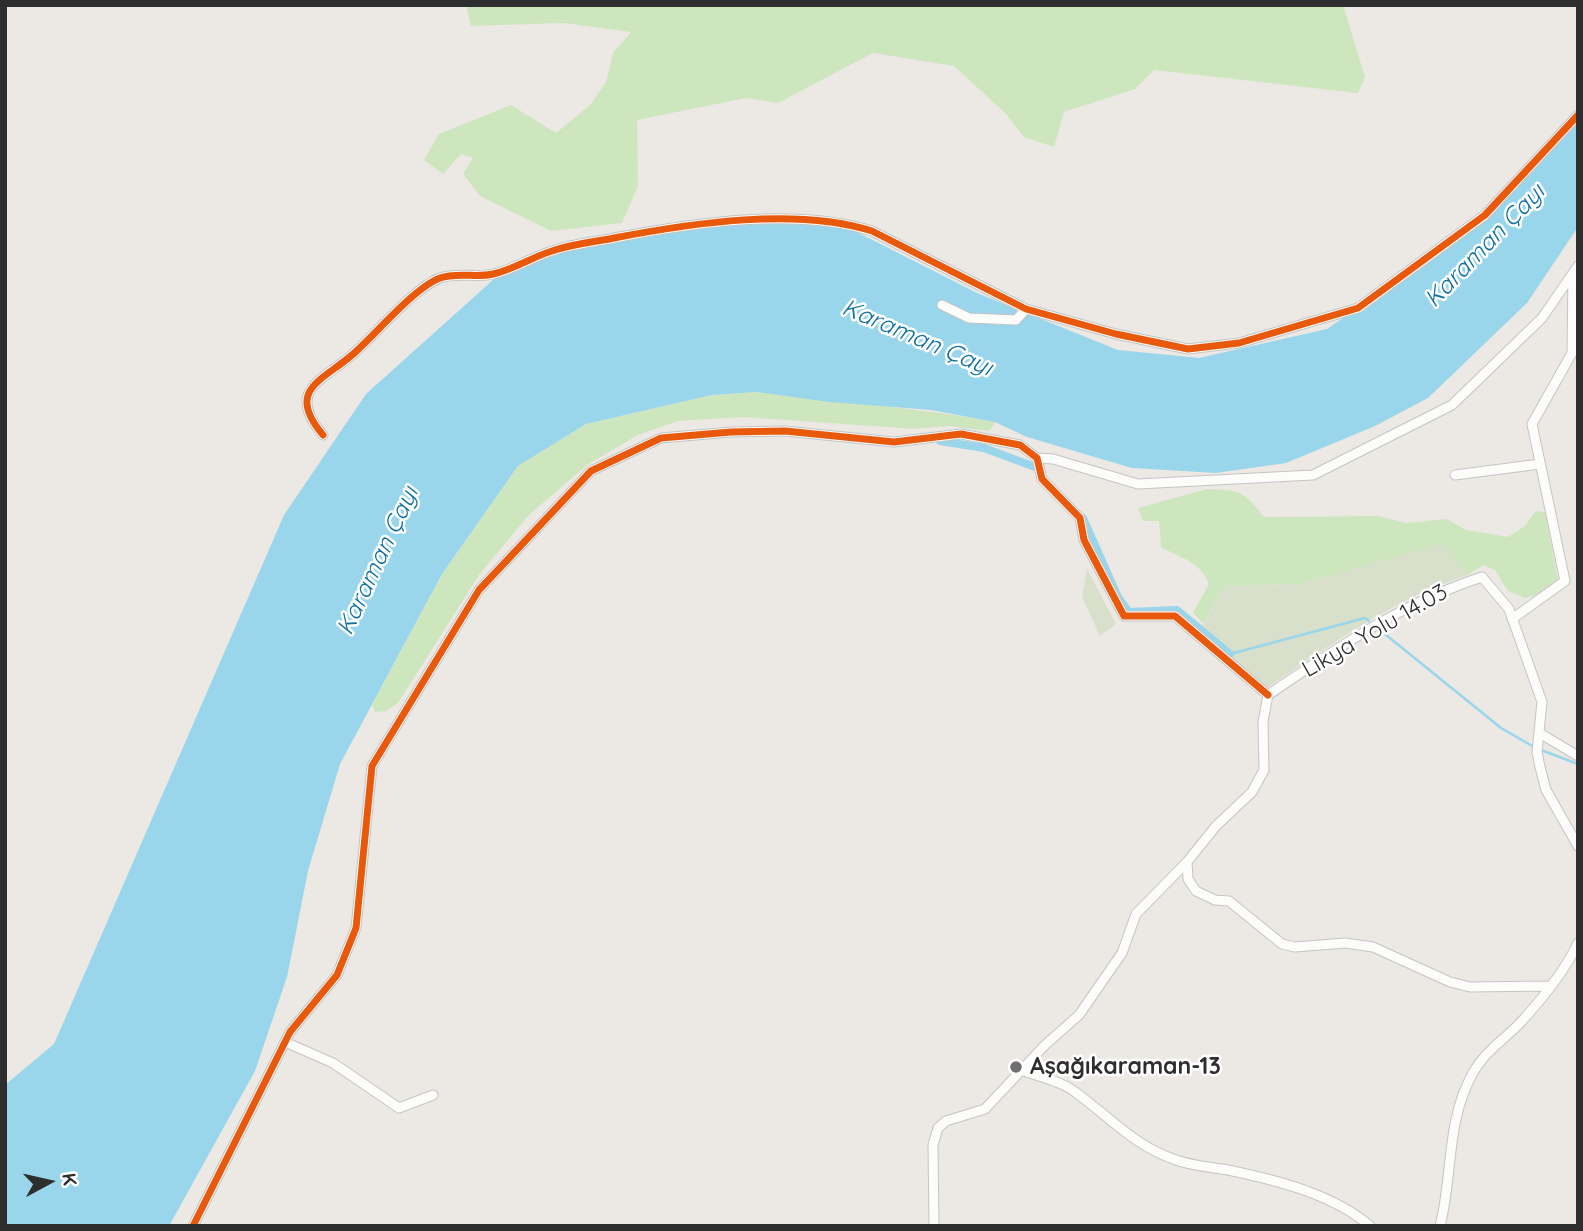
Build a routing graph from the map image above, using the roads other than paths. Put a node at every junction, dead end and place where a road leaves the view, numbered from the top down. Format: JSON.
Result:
{"nodes":[{"id":1,"x":1578,"y":115,"type":"edge"},
{"id":2,"x":1575,"y":269,"type":"edge"},
{"id":3,"x":942,"y":305,"type":"dead end"},
{"id":4,"x":1026,"y":309,"type":"junction"},
{"id":5,"x":323,"y":435,"type":"dead end"},
{"id":6,"x":1037,"y":458,"type":"junction"},
{"id":7,"x":1540,"y":464,"type":"junction"},
{"id":8,"x":1455,"y":475,"type":"dead end"},
{"id":9,"x":1512,"y":619,"type":"junction"},
{"id":10,"x":1268,"y":695,"type":"junction"},
{"id":11,"x":1541,"y":734,"type":"junction"},
{"id":12,"x":1578,"y":757,"type":"edge"},
{"id":13,"x":1578,"y":846,"type":"edge"},
{"id":14,"x":1188,"y":862,"type":"junction"},
{"id":15,"x":1578,"y":943,"type":"edge"},
{"id":16,"x":1549,"y":986,"type":"junction"},
{"id":17,"x":285,"y":1042,"type":"junction"},
{"id":18,"x":1021,"y":1070,"type":"junction"},
{"id":19,"x":433,"y":1095,"type":"dead end"},
{"id":20,"x":193,"y":1226,"type":"edge"},
{"id":21,"x":934,"y":1226,"type":"edge"},
{"id":22,"x":1370,"y":1226,"type":"edge"},
{"id":23,"x":1440,"y":1226,"type":"edge"}],
"edges":[{"from":1,"to":4,"type":"street"},
{"from":2,"to":6,"type":"street"},
{"from":2,"to":7,"type":"street"},
{"from":3,"to":4,"type":"street"},
{"from":4,"to":5,"type":"street"},
{"from":6,"to":10,"type":"street"},
{"from":6,"to":17,"type":"street"},
{"from":7,"to":8,"type":"street"},
{"from":7,"to":9,"type":"street"},
{"from":9,"to":10,"type":"street","name":"Likya Yolu 14.03"},
{"from":9,"to":11,"type":"street","name":"Likya Yolu 14.03"},
{"from":10,"to":14,"type":"street"},
{"from":11,"to":12,"type":"street"},
{"from":11,"to":13,"type":"street","name":"Likya Yolu 14.03"},
{"from":14,"to":16,"type":"street"},
{"from":14,"to":18,"type":"street"},
{"from":15,"to":16,"type":"street"},
{"from":16,"to":23,"type":"street"},
{"from":17,"to":19,"type":"street"},
{"from":17,"to":20,"type":"street"},
{"from":18,"to":21,"type":"street"},
{"from":18,"to":22,"type":"street"}]}
